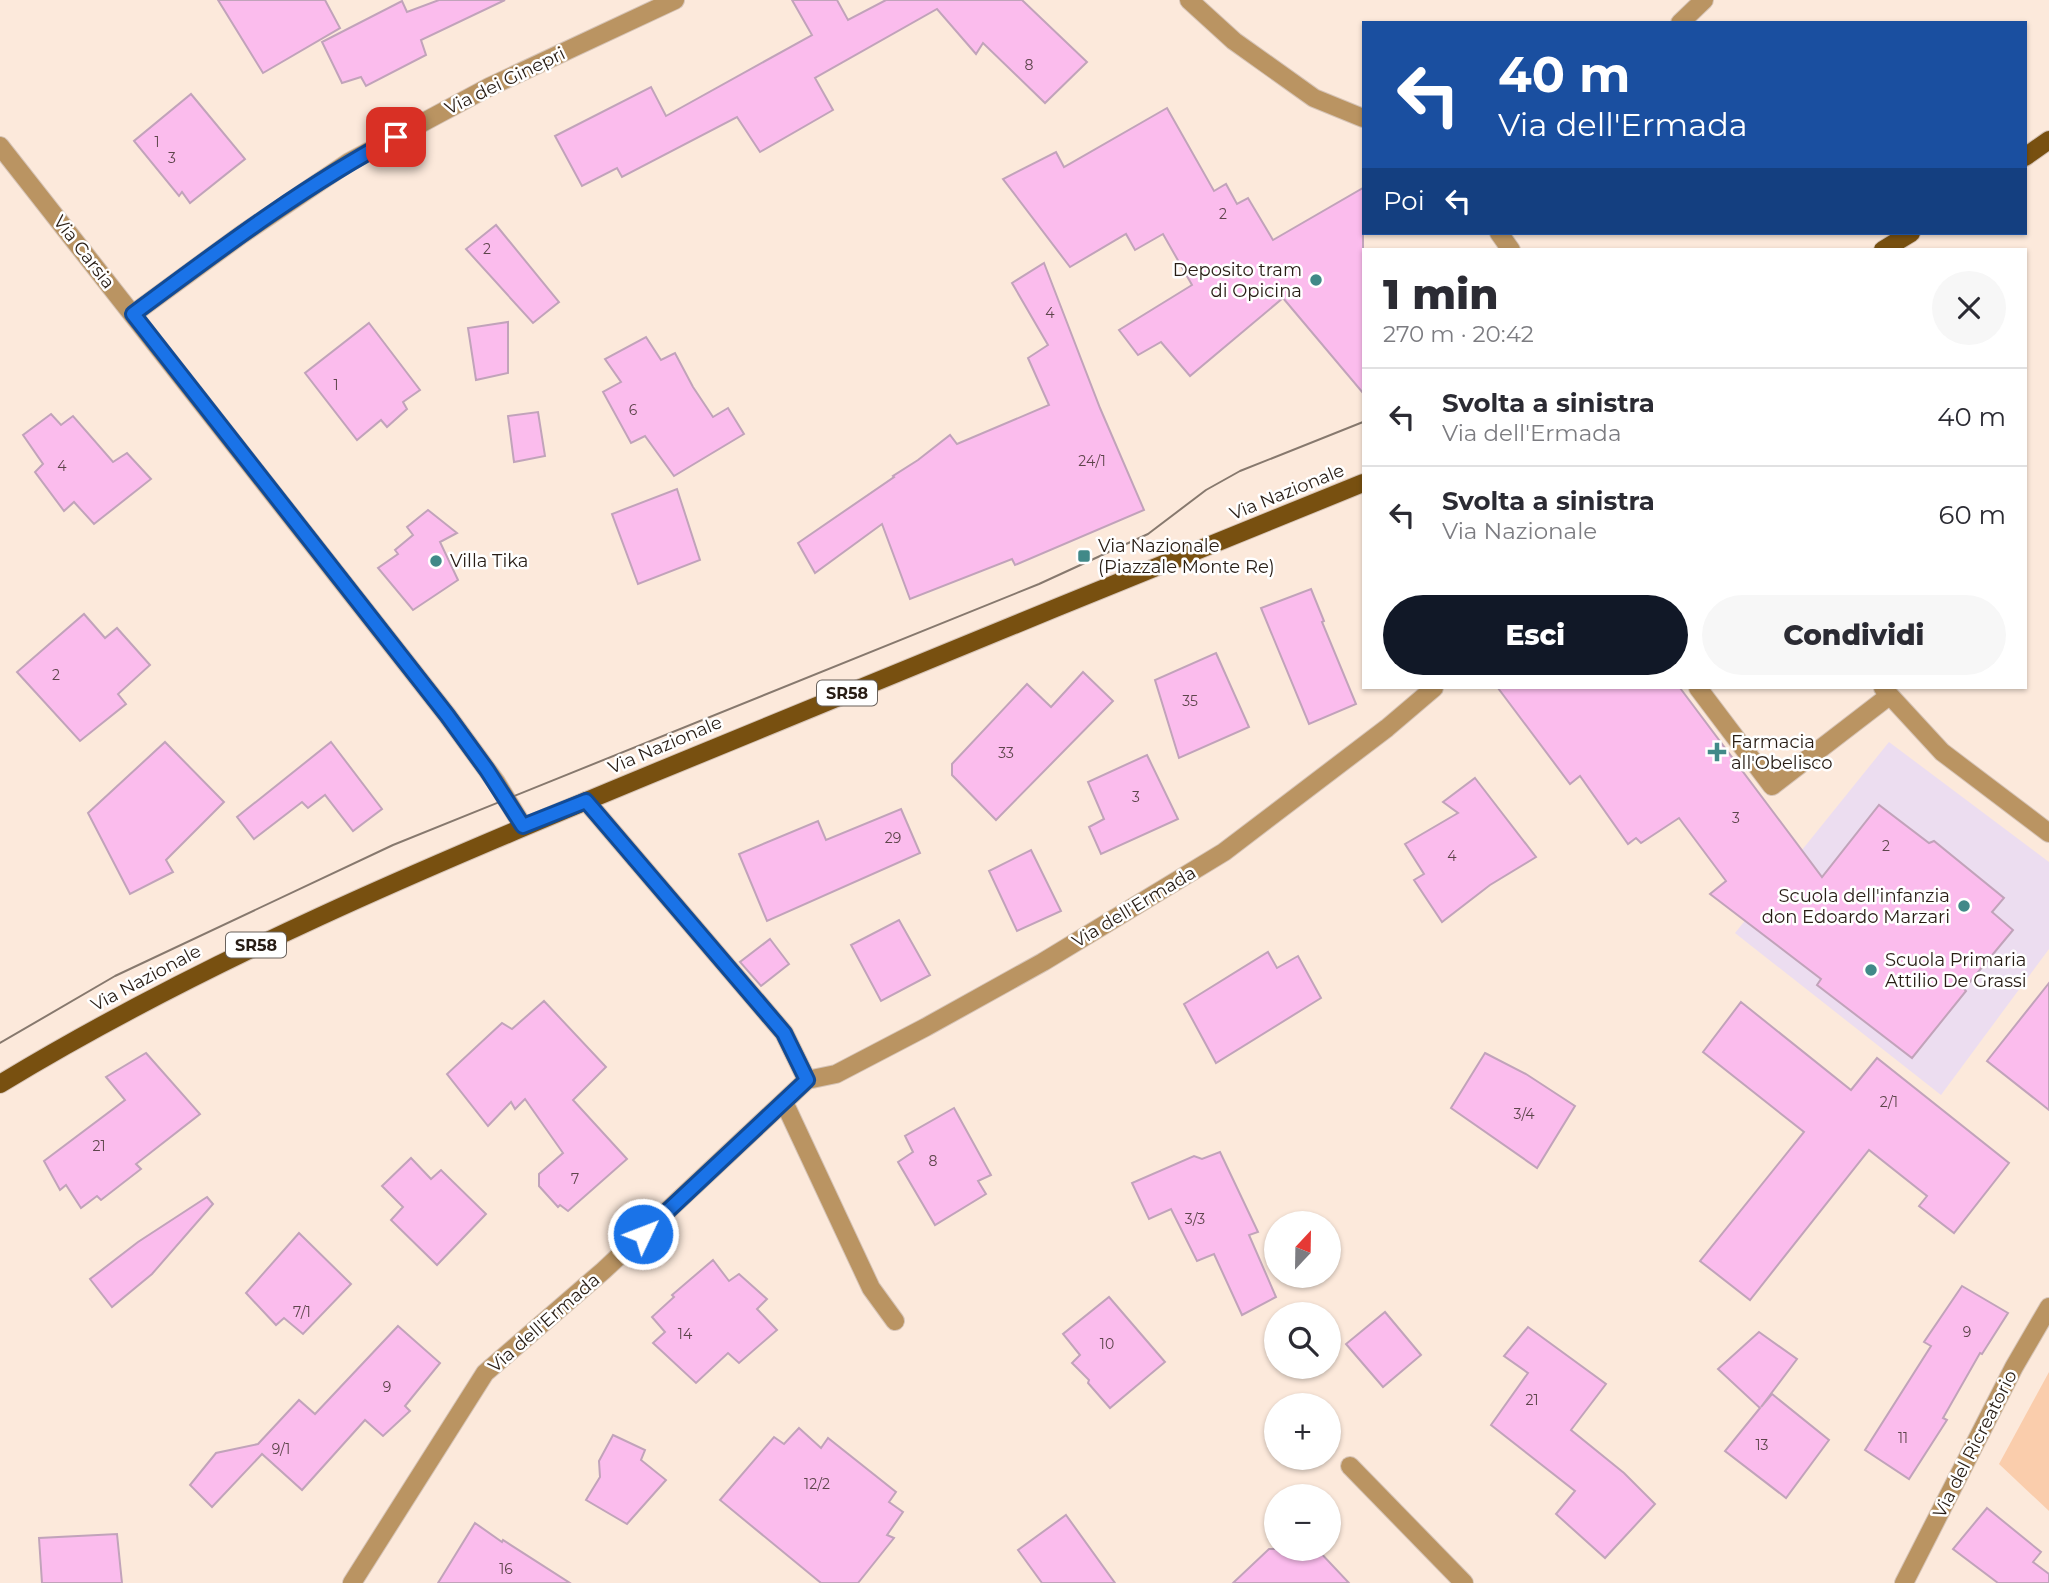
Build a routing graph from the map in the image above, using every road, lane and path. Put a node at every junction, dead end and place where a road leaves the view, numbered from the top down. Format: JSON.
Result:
{"nodes":[{"id":1,"x":675,"y":0,"type":"edge"},
{"id":2,"x":1189,"y":0,"type":"edge"},
{"id":3,"x":1704,"y":0,"type":"edge"},
{"id":4,"x":1682,"y":21,"type":"edge"},
{"id":5,"x":1362,"y":118,"type":"edge"},
{"id":6,"x":2049,"y":140,"type":"edge"},
{"id":7,"x":0,"y":146,"type":"edge"},
{"id":8,"x":2027,"y":156,"type":"edge"},
{"id":9,"x":1908,"y":235,"type":"edge"},
{"id":10,"x":1886,"y":248,"type":"edge"},
{"id":11,"x":133,"y":314,"type":"junction"},
{"id":12,"x":1362,"y":483,"type":"edge"},
{"id":13,"x":1433,"y":689,"type":"edge"},
{"id":14,"x":1699,"y":689,"type":"edge"},
{"id":15,"x":1886,"y":692,"type":"edge"},
{"id":16,"x":586,"y":801,"type":"junction"},
{"id":17,"x":523,"y":826,"type":"junction"},
{"id":18,"x":2049,"y":833,"type":"edge"},
{"id":19,"x":807,"y":1080,"type":"junction"},
{"id":20,"x":0,"y":1084,"type":"edge"},
{"id":21,"x":784,"y":1102,"type":"junction"},
{"id":22,"x":2049,"y":1307,"type":"edge"},
{"id":23,"x":895,"y":1321,"type":"dead end"},
{"id":24,"x":1350,"y":1466,"type":"dead end"},
{"id":25,"x":352,"y":1583,"type":"edge"},
{"id":26,"x":1464,"y":1583,"type":"edge"},
{"id":27,"x":1904,"y":1583,"type":"edge"}],
"edges":[{"from":1,"to":11,"type":"street","name":"Via dei Ginepri"},
{"from":2,"to":5,"type":"street"},
{"from":3,"to":4,"type":"street"},
{"from":6,"to":8,"type":"main road"},
{"from":7,"to":11,"type":"street","name":"Via Carsia"},
{"from":9,"to":10,"type":"main road"},
{"from":11,"to":17,"type":"street","name":"Via Carsia"},
{"from":12,"to":16,"type":"main road","name":"Via Nazionale","number":"SR58"},
{"from":13,"to":19,"type":"street","name":"Via dell'Ermada"},
{"from":14,"to":15,"type":"street"},
{"from":15,"to":18,"type":"street"},
{"from":16,"to":17,"type":"main road","name":"Via Nazionale","number":"SR58"},
{"from":16,"to":19,"type":"street"},
{"from":17,"to":20,"type":"main road","name":"Via Nazionale","number":"SR58"},
{"from":19,"to":21,"type":"street","name":"Via dell'Ermada"},
{"from":21,"to":23,"type":"street"},
{"from":21,"to":25,"type":"street","name":"Via dell'Ermada"},
{"from":22,"to":27,"type":"street","name":"Via del Ricreatorio"},
{"from":24,"to":26,"type":"street"}]}
